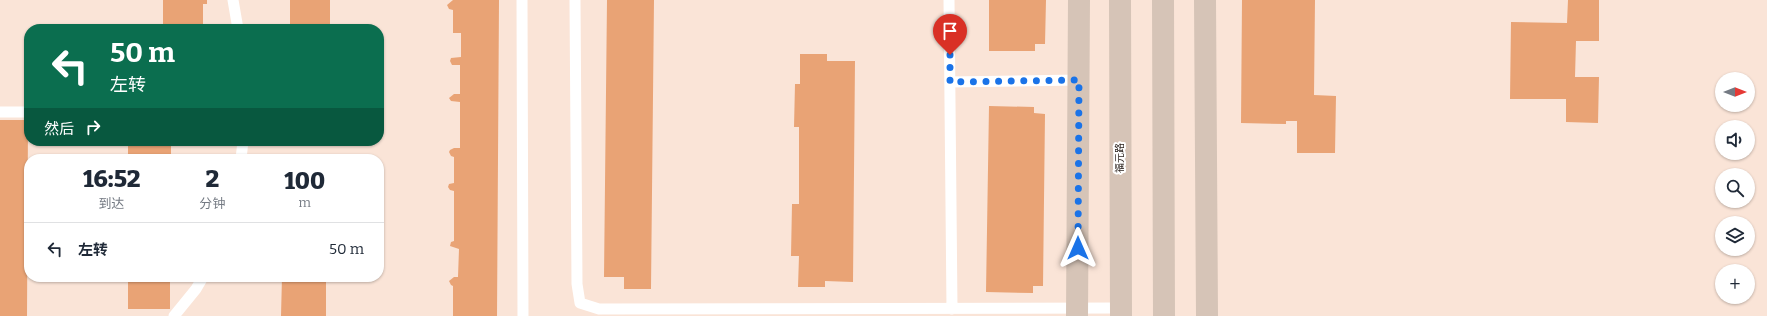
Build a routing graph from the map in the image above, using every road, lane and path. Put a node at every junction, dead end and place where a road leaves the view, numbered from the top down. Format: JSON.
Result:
{"nodes":[{"id":1,"x":233,"y":0,"type":"edge"},
{"id":2,"x":522,"y":0,"type":"edge"},
{"id":3,"x":575,"y":0,"type":"edge"},
{"id":4,"x":949,"y":0,"type":"edge"},
{"id":5,"x":1079,"y":0,"type":"edge"},
{"id":6,"x":1120,"y":0,"type":"edge"},
{"id":7,"x":1163,"y":0,"type":"edge"},
{"id":8,"x":1205,"y":0,"type":"edge"},
{"id":9,"x":237,"y":24,"type":"edge"},
{"id":10,"x":1079,"y":80,"type":"junction"},
{"id":11,"x":950,"y":82,"type":"junction"},
{"id":12,"x":0,"y":112,"type":"edge"},
{"id":13,"x":24,"y":112,"type":"edge"},
{"id":14,"x":200,"y":282,"type":"edge"},
{"id":15,"x":952,"y":309,"type":"junction"},
{"id":16,"x":1077,"y":312,"type":"edge"},
{"id":17,"x":1121,"y":312,"type":"edge"},
{"id":18,"x":174,"y":316,"type":"edge"},
{"id":19,"x":523,"y":316,"type":"edge"},
{"id":20,"x":1164,"y":316,"type":"edge"},
{"id":21,"x":1207,"y":316,"type":"edge"}],
"edges":[{"from":1,"to":9,"type":"lane"},
{"from":2,"to":19,"type":"lane"},
{"from":3,"to":15,"type":"lane"},
{"from":4,"to":11,"type":"lane"},
{"from":5,"to":10,"type":"street"},
{"from":6,"to":17,"type":"street","name":"福元路"},
{"from":7,"to":20,"type":"street"},
{"from":8,"to":21,"type":"street"},
{"from":10,"to":11,"type":"lane"},
{"from":10,"to":16,"type":"street"},
{"from":11,"to":15,"type":"lane"},
{"from":12,"to":13,"type":"lane"},
{"from":14,"to":18,"type":"lane"},
{"from":15,"to":16,"type":"lane"},
{"from":16,"to":17,"type":"lane"}]}
